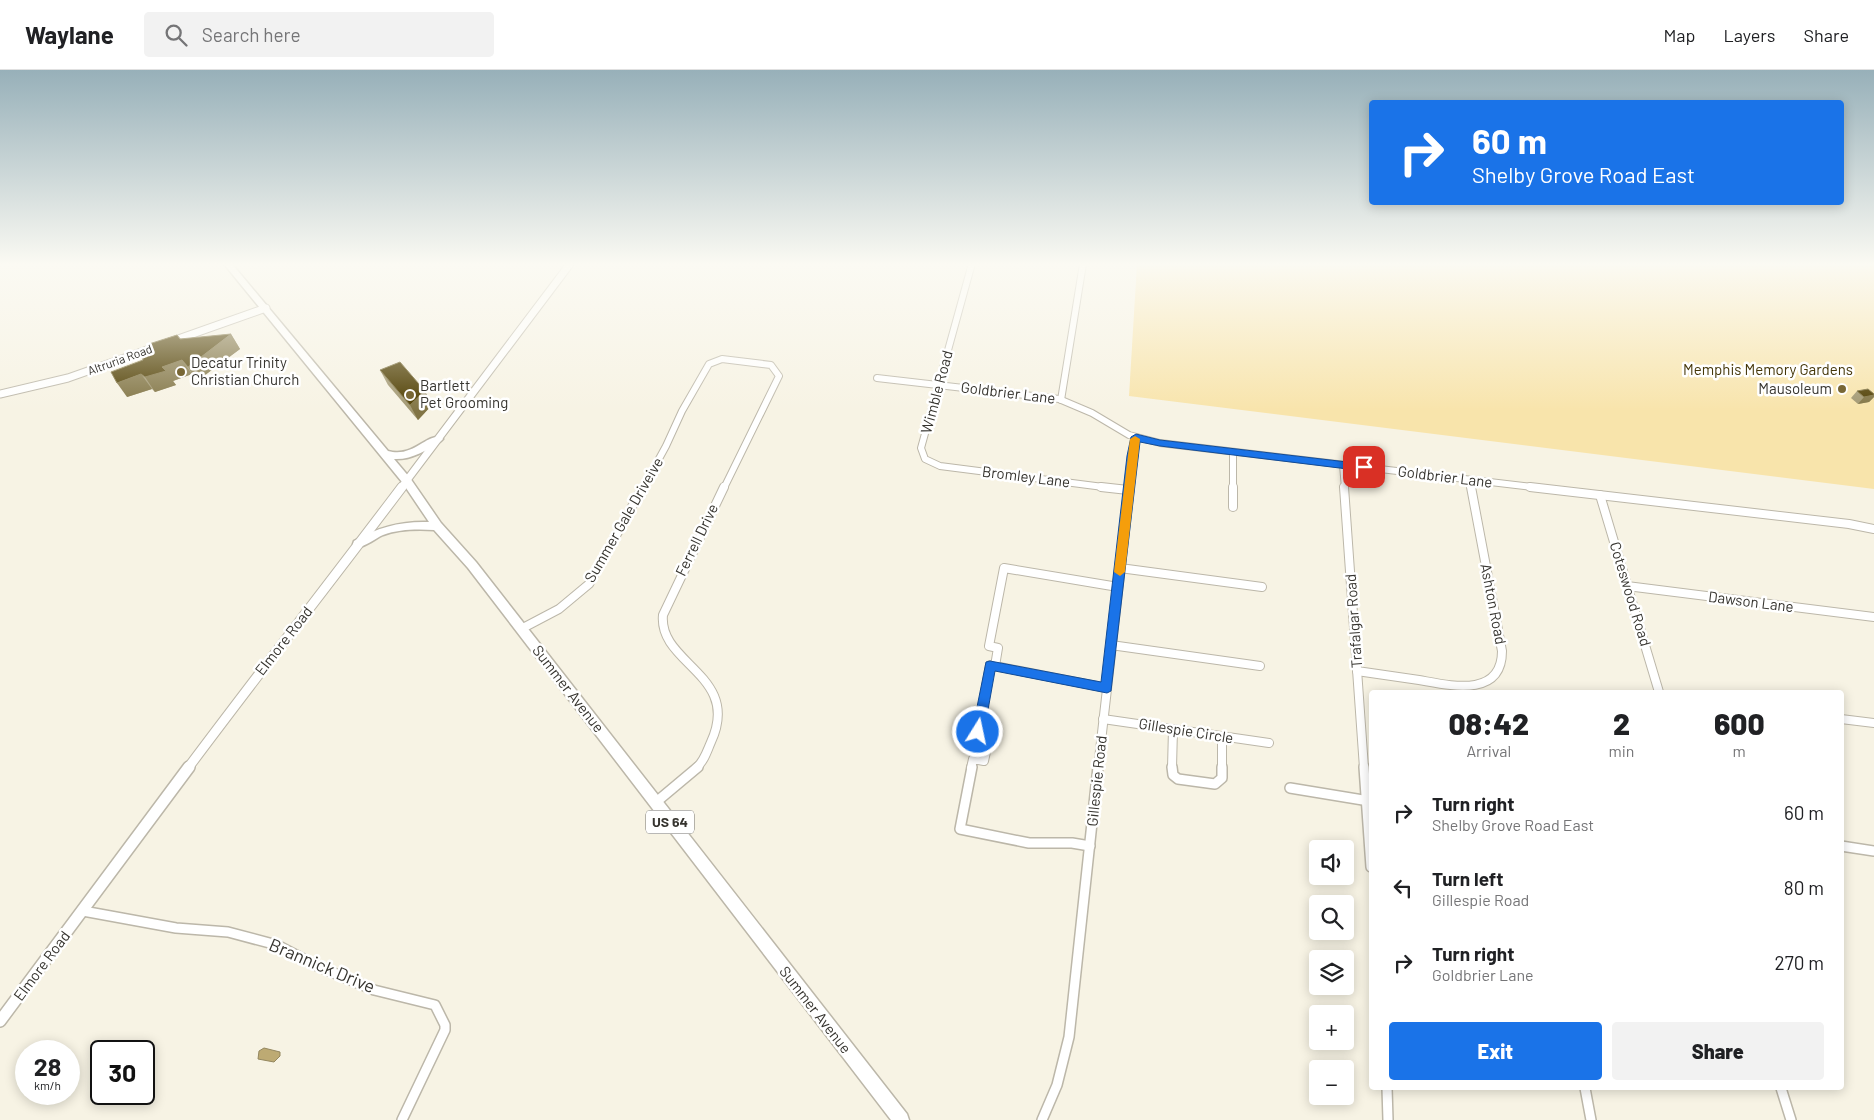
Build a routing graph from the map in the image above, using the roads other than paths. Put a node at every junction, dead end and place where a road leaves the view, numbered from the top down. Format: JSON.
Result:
{"nodes":[{"id":1,"x":252,"y":313,"type":"edge"},
{"id":2,"x":270,"y":313,"type":"edge"},
{"id":3,"x":533,"y":313,"type":"edge"},
{"id":4,"x":958,"y":313,"type":"edge"},
{"id":5,"x":1075,"y":313,"type":"edge"},
{"id":6,"x":877,"y":378,"type":"dead end"},
{"id":7,"x":938,"y":385,"type":"junction"},
{"id":8,"x":0,"y":394,"type":"edge"},
{"id":9,"x":1061,"y":400,"type":"junction"},
{"id":10,"x":682,"y":411,"type":"joint"},
{"id":11,"x":1136,"y":437,"type":"junction"},
{"id":12,"x":438,"y":439,"type":"junction"},
{"id":13,"x":1233,"y":452,"type":"junction"},
{"id":14,"x":384,"y":453,"type":"junction"},
{"id":15,"x":925,"y":459,"type":"junction"},
{"id":16,"x":916,"y":464,"type":"dead end"},
{"id":17,"x":1343,"y":465,"type":"junction"},
{"id":18,"x":406,"y":480,"type":"junction"},
{"id":19,"x":1470,"y":480,"type":"junction"},
{"id":20,"x":1128,"y":490,"type":"junction"},
{"id":21,"x":1600,"y":495,"type":"junction"},
{"id":22,"x":1233,"y":506,"type":"dead end"},
{"id":23,"x":437,"y":526,"type":"junction"},
{"id":24,"x":1874,"y":529,"type":"edge"},
{"id":25,"x":358,"y":544,"type":"junction"},
{"id":26,"x":1120,"y":568,"type":"junction"},
{"id":27,"x":1627,"y":586,"type":"junction"},
{"id":28,"x":1118,"y":587,"type":"junction"},
{"id":29,"x":1262,"y":587,"type":"dead end"},
{"id":30,"x":1874,"y":617,"type":"edge"},
{"id":31,"x":521,"y":629,"type":"junction"},
{"id":32,"x":1112,"y":645,"type":"junction"},
{"id":33,"x":995,"y":666,"type":"junction"},
{"id":34,"x":1260,"y":666,"type":"dead end"},
{"id":35,"x":1358,"y":671,"type":"junction"},
{"id":36,"x":1107,"y":688,"type":"junction"},
{"id":37,"x":1659,"y":690,"type":"edge"},
{"id":38,"x":1103,"y":718,"type":"junction"},
{"id":39,"x":1844,"y":719,"type":"edge"},
{"id":40,"x":1874,"y":723,"type":"edge"},
{"id":41,"x":1173,"y":728,"type":"junction"},
{"id":42,"x":1222,"y":736,"type":"junction"},
{"id":43,"x":1269,"y":743,"type":"dead end"},
{"id":44,"x":1290,"y":788,"type":"dead end"},
{"id":45,"x":1369,"y":801,"type":"edge"},
{"id":46,"x":655,"y":803,"type":"junction"},
{"id":47,"x":1090,"y":846,"type":"junction"},
{"id":48,"x":1844,"y":846,"type":"edge"},
{"id":49,"x":1874,"y":851,"type":"edge"},
{"id":50,"x":83,"y":911,"type":"junction"},
{"id":51,"x":0,"y":1021,"type":"edge"},
{"id":52,"x":1387,"y":1090,"type":"edge"},
{"id":53,"x":1585,"y":1090,"type":"edge"},
{"id":54,"x":1782,"y":1090,"type":"edge"},
{"id":55,"x":402,"y":1120,"type":"edge"},
{"id":56,"x":901,"y":1120,"type":"edge"},
{"id":57,"x":1042,"y":1120,"type":"edge"},
{"id":58,"x":1388,"y":1120,"type":"edge"},
{"id":59,"x":1591,"y":1120,"type":"edge"},
{"id":60,"x":1791,"y":1120,"type":"edge"}],
"edges":[{"from":1,"to":8,"type":"street","name":"Altruria Road"},
{"from":2,"to":14,"type":"main road","name":"Summer Avenue","number":"US 64"},
{"from":3,"to":12,"type":"street","name":"Elmore Road"},
{"from":4,"to":7,"type":"street","name":"Wimble Road"},
{"from":5,"to":9,"type":"street"},
{"from":6,"to":7,"type":"street","name":"Goldbrier Lane"},
{"from":7,"to":9,"type":"street","name":"Goldbrier Lane"},
{"from":7,"to":15,"type":"street","name":"Wimble Road"},
{"from":9,"to":11,"type":"street","name":"Goldbrier Lane"},
{"from":10,"to":31,"type":"street","name":"Summer Gale Driveive"},
{"from":10,"to":46,"type":"street","name":"Ferrell Drive"},
{"from":11,"to":13,"type":"street","name":"Goldbrier Lane"},
{"from":11,"to":20,"type":"street","name":"Gillespie Road"},
{"from":12,"to":14,"type":"main road"},
{"from":12,"to":18,"type":"street","name":"Elmore Road"},
{"from":13,"to":17,"type":"street","name":"Goldbrier Lane"},
{"from":13,"to":22,"type":"street"},
{"from":14,"to":18,"type":"main road","name":"Summer Avenue","number":"US 64"},
{"from":15,"to":16,"type":"street"},
{"from":15,"to":20,"type":"street","name":"Bromley Lane"},
{"from":17,"to":19,"type":"street","name":"Goldbrier Lane"},
{"from":17,"to":35,"type":"street","name":"Trafalgar Road"},
{"from":18,"to":23,"type":"main road","name":"Summer Avenue","number":"US 64"},
{"from":18,"to":25,"type":"street","name":"Elmore Road"},
{"from":19,"to":21,"type":"street","name":"Goldbrier Lane"},
{"from":19,"to":35,"type":"street","name":"Ashton Road"},
{"from":20,"to":26,"type":"street","name":"Gillespie Road"},
{"from":21,"to":24,"type":"street","name":"Goldbrier Lane"},
{"from":21,"to":27,"type":"street","name":"Coteswood Road"},
{"from":23,"to":25,"type":"main road"},
{"from":23,"to":31,"type":"main road","name":"Summer Avenue","number":"US 64"},
{"from":25,"to":50,"type":"street","name":"Elmore Road"},
{"from":26,"to":28,"type":"street","name":"Gillespie Road"},
{"from":26,"to":29,"type":"street"},
{"from":27,"to":30,"type":"street","name":"Dawson Lane"},
{"from":27,"to":37,"type":"street","name":"Coteswood Road"},
{"from":28,"to":32,"type":"street","name":"Gillespie Road"},
{"from":28,"to":33,"type":"street"},
{"from":31,"to":46,"type":"main road","name":"Summer Avenue","number":"US 64"},
{"from":32,"to":34,"type":"street"},
{"from":32,"to":36,"type":"street","name":"Gillespie Road"},
{"from":33,"to":36,"type":"street"},
{"from":33,"to":47,"type":"street"},
{"from":35,"to":45,"type":"street","name":"Trafalgar Road"},
{"from":36,"to":38,"type":"street","name":"Gillespie Road"},
{"from":38,"to":41,"type":"street","name":"Gillespie Circle"},
{"from":38,"to":47,"type":"street","name":"Gillespie Road"},
{"from":39,"to":40,"type":"street"},
{"from":41,"to":42,"type":"street","name":"Gillespie Circle"},
{"from":41,"to":42,"type":"street"},
{"from":42,"to":43,"type":"street","name":"Gillespie Circle"},
{"from":44,"to":45,"type":"street"},
{"from":46,"to":56,"type":"main road","name":"Summer Avenue","number":"US 64"},
{"from":47,"to":57,"type":"street","name":"Gillespie Road"},
{"from":48,"to":49,"type":"street"},
{"from":50,"to":51,"type":"street","name":"Elmore Road"},
{"from":50,"to":55,"type":"street","name":"Brannick Drive"},
{"from":52,"to":58,"type":"street"},
{"from":53,"to":59,"type":"street"},
{"from":54,"to":60,"type":"street"}]}
